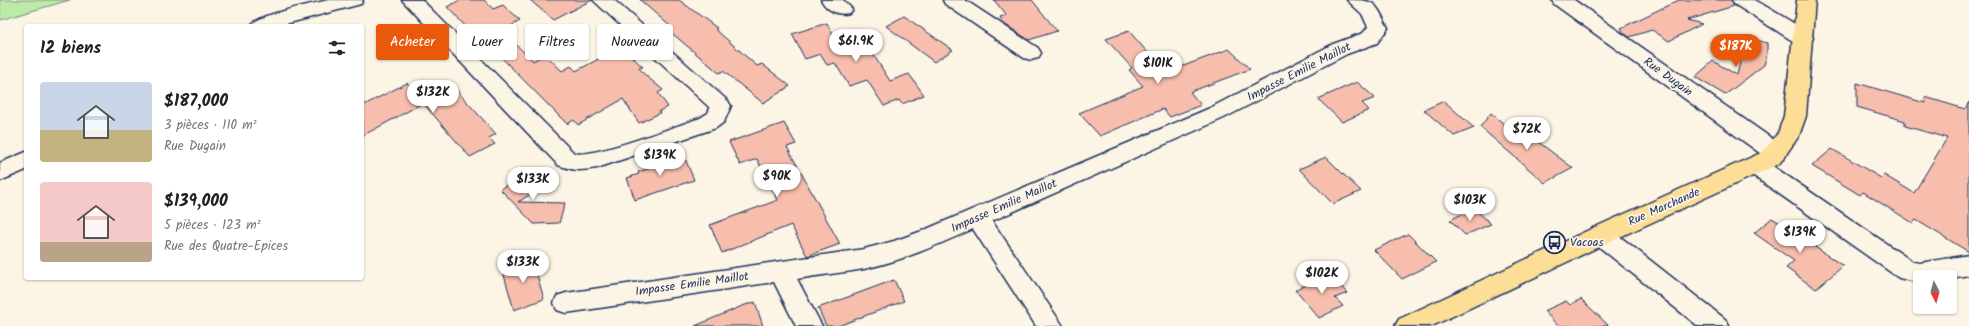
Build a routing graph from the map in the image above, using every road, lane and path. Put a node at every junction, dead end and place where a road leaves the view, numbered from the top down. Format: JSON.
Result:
{"nodes":[{"id":1,"x":354,"y":0,"type":"edge"},
{"id":2,"x":411,"y":0,"type":"edge"},
{"id":3,"x":602,"y":0,"type":"edge"},
{"id":4,"x":952,"y":0,"type":"edge"},
{"id":5,"x":1356,"y":0,"type":"edge"},
{"id":6,"x":1561,"y":0,"type":"edge"},
{"id":7,"x":1741,"y":0,"type":"edge"},
{"id":8,"x":1806,"y":0,"type":"edge"},
{"id":9,"x":265,"y":24,"type":"edge"},
{"id":10,"x":1803,"y":38,"type":"junction"},
{"id":11,"x":1031,"y":53,"type":"dead end"},
{"id":12,"x":1776,"y":153,"type":"junction"},
{"id":13,"x":24,"y":161,"type":"edge"},
{"id":14,"x":1756,"y":166,"type":"junction"},
{"id":15,"x":0,"y":173,"type":"edge"},
{"id":16,"x":977,"y":217,"type":"junction"},
{"id":17,"x":1601,"y":235,"type":"junction"},
{"id":18,"x":1969,"y":264,"type":"edge"},
{"id":19,"x":781,"y":271,"type":"junction"},
{"id":20,"x":566,"y":303,"type":"dead end"},
{"id":21,"x":809,"y":326,"type":"edge"},
{"id":22,"x":1050,"y":326,"type":"edge"},
{"id":23,"x":1408,"y":326,"type":"edge"},
{"id":24,"x":1716,"y":326,"type":"edge"}],
"edges":[{"from":1,"to":9,"type":"street"},
{"from":2,"to":3,"type":"street"},
{"from":4,"to":11,"type":"street"},
{"from":5,"to":16,"type":"street","name":"Impasse Emilie Maillot"},
{"from":6,"to":12,"type":"street","name":"Rue Dugain"},
{"from":7,"to":10,"type":"street"},
{"from":8,"to":10,"type":"main road","name":"Rue Marchande"},
{"from":10,"to":12,"type":"main road","name":"Rue Marchande"},
{"from":12,"to":14,"type":"main road","name":"Rue Marchande"},
{"from":13,"to":15,"type":"street"},
{"from":14,"to":17,"type":"main road","name":"Rue Marchande"},
{"from":14,"to":18,"type":"street"},
{"from":16,"to":19,"type":"street","name":"Impasse Emilie Maillot"},
{"from":16,"to":22,"type":"street"},
{"from":17,"to":23,"type":"main road","name":"Rue Marchande"},
{"from":17,"to":24,"type":"street"},
{"from":19,"to":20,"type":"street","name":"Impasse Emilie Maillot"},
{"from":19,"to":21,"type":"street"}]}
